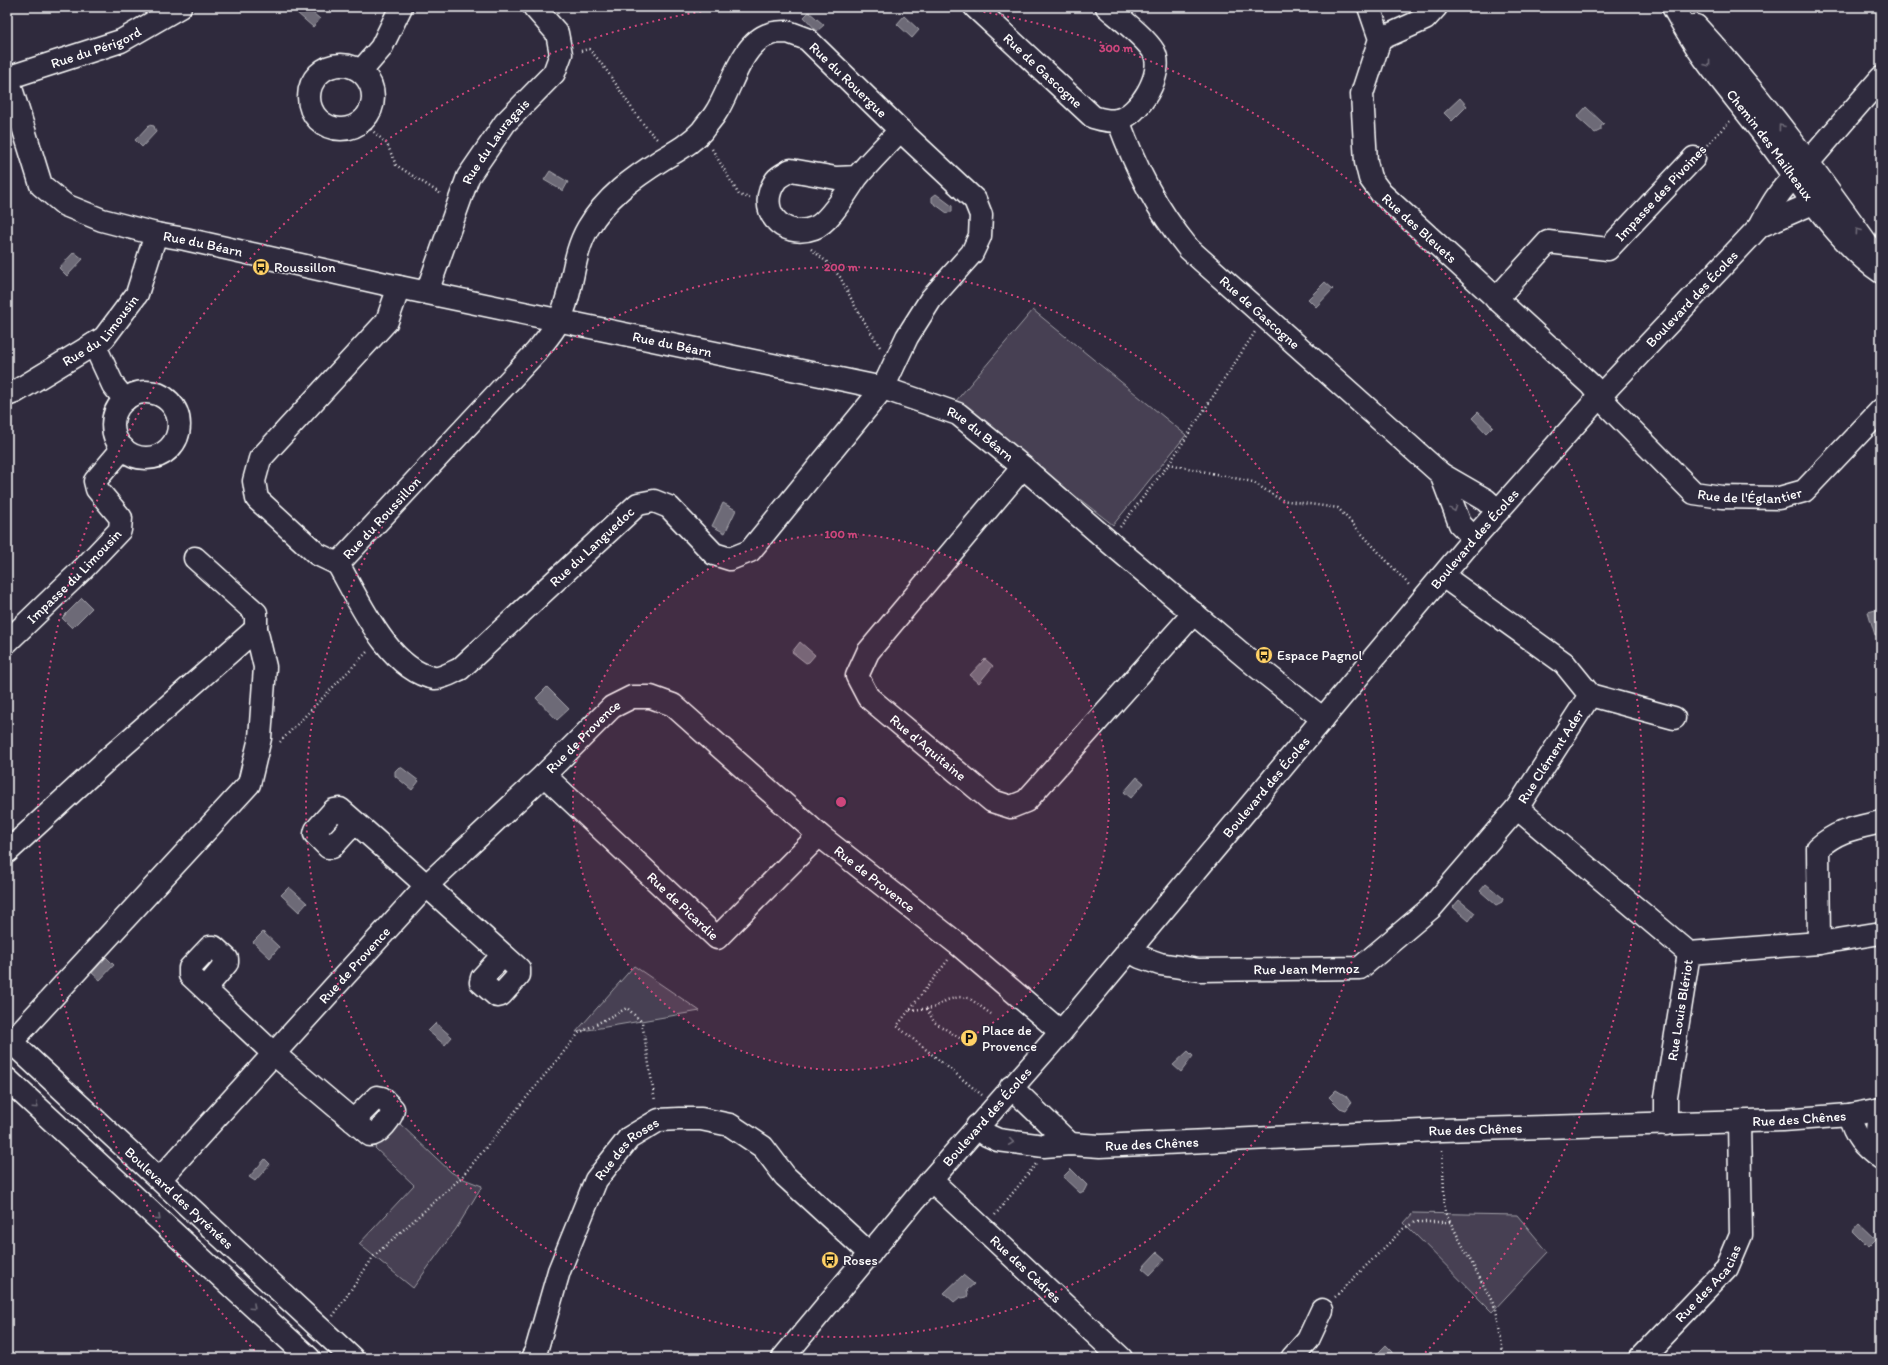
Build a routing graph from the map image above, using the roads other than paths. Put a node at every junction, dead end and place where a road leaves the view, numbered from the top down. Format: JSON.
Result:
{"nodes":[{"id":1,"x":180,"y":7,"type":"edge"},
{"id":2,"x":401,"y":7,"type":"edge"},
{"id":3,"x":534,"y":7,"type":"edge"},
{"id":4,"x":976,"y":7,"type":"edge"},
{"id":5,"x":1107,"y":7,"type":"edge"},
{"id":6,"x":1369,"y":7,"type":"edge"},
{"id":7,"x":1436,"y":7,"type":"edge"},
{"id":8,"x":1674,"y":7,"type":"edge"},
{"id":9,"x":1380,"y":39,"type":"junction"},
{"id":10,"x":361,"y":71,"type":"junction"},
{"id":11,"x":7,"y":77,"type":"edge"},
{"id":12,"x":1881,"y":78,"type":"edge"},
{"id":13,"x":1118,"y":120,"type":"junction"},
{"id":14,"x":900,"y":130,"type":"junction"},
{"id":15,"x":1694,"y":158,"type":"road end"},
{"id":16,"x":1810,"y":174,"type":"junction"},
{"id":17,"x":857,"y":177,"type":"junction"},
{"id":18,"x":1812,"y":201,"type":"junction"},
{"id":19,"x":1760,"y":226,"type":"junction"},
{"id":20,"x":156,"y":234,"type":"junction"},
{"id":21,"x":1881,"y":263,"type":"edge"},
{"id":22,"x":1881,"y":272,"type":"edge"},
{"id":23,"x":399,"y":287,"type":"junction"},
{"id":24,"x":428,"y":292,"type":"junction"},
{"id":25,"x":1496,"y":299,"type":"junction"},
{"id":26,"x":559,"y":321,"type":"junction"},
{"id":27,"x":94,"y":344,"type":"junction"},
{"id":28,"x":883,"y":388,"type":"junction"},
{"id":29,"x":7,"y":395,"type":"edge"},
{"id":30,"x":1600,"y":396,"type":"junction"},
{"id":31,"x":125,"y":400,"type":"junction"},
{"id":32,"x":1881,"y":410,"type":"edge"},
{"id":33,"x":123,"y":448,"type":"junction"},
{"id":34,"x":1023,"y":467,"type":"junction"},
{"id":35,"x":1441,"y":474,"type":"junction"},
{"id":36,"x":1498,"y":511,"type":"junction"},
{"id":37,"x":1474,"y":538,"type":"junction"},
{"id":38,"x":195,"y":558,"type":"dead end"},
{"id":39,"x":338,"y":564,"type":"junction"},
{"id":40,"x":1443,"y":576,"type":"junction"},
{"id":41,"x":1194,"y":613,"type":"junction"},
{"id":42,"x":256,"y":629,"type":"junction"},
{"id":43,"x":8,"y":642,"type":"edge"},
{"id":44,"x":1590,"y":695,"type":"junction"},
{"id":45,"x":1674,"y":718,"type":"dead end"},
{"id":46,"x":1323,"y":719,"type":"junction"},
{"id":47,"x":544,"y":774,"type":"junction"},
{"id":48,"x":1517,"y":808,"type":"junction"},
{"id":49,"x":355,"y":822,"type":"dead end"},
{"id":50,"x":1881,"y":822,"type":"edge"},
{"id":51,"x":819,"y":835,"type":"junction"},
{"id":52,"x":7,"y":852,"type":"edge"},
{"id":53,"x":427,"y":885,"type":"junction"},
{"id":54,"x":1881,"y":933,"type":"edge"},
{"id":55,"x":1819,"y":943,"type":"junction"},
{"id":56,"x":1128,"y":950,"type":"junction"},
{"id":57,"x":1689,"y":953,"type":"junction"},
{"id":58,"x":504,"y":955,"type":"dead end"},
{"id":59,"x":205,"y":989,"type":"dead end"},
{"id":60,"x":1061,"y":1032,"type":"junction"},
{"id":61,"x":9,"y":1040,"type":"edge"},
{"id":62,"x":274,"y":1054,"type":"junction"},
{"id":63,"x":7,"y":1079,"type":"edge"},
{"id":64,"x":1011,"y":1087,"type":"junction"},
{"id":65,"x":1879,"y":1110,"type":"edge"},
{"id":66,"x":1849,"y":1115,"type":"junction"},
{"id":67,"x":353,"y":1121,"type":"dead end"},
{"id":68,"x":1739,"y":1122,"type":"junction"},
{"id":69,"x":1666,"y":1124,"type":"junction"},
{"id":70,"x":977,"y":1126,"type":"junction"},
{"id":71,"x":1070,"y":1144,"type":"junction"},
{"id":72,"x":1881,"y":1155,"type":"edge"},
{"id":73,"x":1881,"y":1159,"type":"edge"},
{"id":74,"x":155,"y":1174,"type":"junction"},
{"id":75,"x":931,"y":1180,"type":"junction"},
{"id":76,"x":129,"y":1192,"type":"junction"},
{"id":77,"x":870,"y":1254,"type":"junction"},
{"id":78,"x":1322,"y":1310,"type":"road end"},
{"id":79,"x":309,"y":1358,"type":"edge"},
{"id":80,"x":352,"y":1358,"type":"edge"},
{"id":81,"x":532,"y":1358,"type":"edge"},
{"id":82,"x":783,"y":1358,"type":"edge"},
{"id":83,"x":1121,"y":1358,"type":"edge"},
{"id":84,"x":1292,"y":1358,"type":"edge"},
{"id":85,"x":1641,"y":1358,"type":"edge"}],
"edges":[{"from":1,"to":11,"type":"street","name":"Rue du Périgord"},
{"from":2,"to":10,"type":"street"},
{"from":3,"to":24,"type":"street","name":"Rue du Lauragais"},
{"from":4,"to":13,"type":"street","name":"Rue de Gascogne"},
{"from":5,"to":13,"type":"street"},
{"from":6,"to":9,"type":"street"},
{"from":7,"to":9,"type":"street"},
{"from":16,"to":8,"type":"street","name":"Chemin des Mailheaux","one_way":true},
{"from":8,"to":16,"type":"street","name":"Chemin des Mailheaux","one_way":true},
{"from":9,"to":25,"type":"street","name":"Rue des Bleuets"},
{"from":10,"to":10,"type":"street"},
{"from":11,"to":20,"type":"street","name":"Rue du Béarn"},
{"from":12,"to":16,"type":"street","name":"Boulevard des Écoles"},
{"from":13,"to":35,"type":"street","name":"Rue de Gascogne"},
{"from":14,"to":17,"type":"street"},
{"from":14,"to":26,"type":"street","name":"Rue du Rouergue"},
{"from":14,"to":28,"type":"street","name":"Rue du Rouergue"},
{"from":15,"to":25,"type":"street","name":"Impasse des Pivoines"},
{"from":16,"to":18,"type":"street","name":"Chemin des Mailheaux"},
{"from":16,"to":19,"type":"street","name":"Boulevard des Écoles"},
{"from":21,"to":16,"type":"street","name":"Chemin des Mailheaux","one_way":true},
{"from":17,"to":17,"type":"street"},
{"from":18,"to":19,"type":"street","name":"Boulevard des Écoles"},
{"from":18,"to":22,"type":"street","name":"Chemin des Mailheaux"},
{"from":19,"to":30,"type":"street","name":"Boulevard des Écoles"},
{"from":20,"to":23,"type":"street","name":"Rue du Béarn"},
{"from":20,"to":27,"type":"street","name":"Rue du Limousin"},
{"from":23,"to":24,"type":"street","name":"Rue du Béarn"},
{"from":23,"to":39,"type":"street","name":"Rue du Roussillon"},
{"from":24,"to":26,"type":"street","name":"Rue du Béarn"},
{"from":25,"to":30,"type":"street","name":"Rue des Bleuets"},
{"from":26,"to":28,"type":"street","name":"Rue du Béarn"},
{"from":26,"to":39,"type":"street","name":"Rue du Roussillon"},
{"from":27,"to":29,"type":"street","name":"Rue du Limousin"},
{"from":27,"to":31,"type":"street"},
{"from":28,"to":34,"type":"street","name":"Rue du Béarn"},
{"from":28,"to":39,"type":"street","name":"Rue du Languedoc"},
{"from":30,"to":32,"type":"street","name":"Rue de l'Églantier"},
{"from":30,"to":36,"type":"street","name":"Boulevard des Écoles"},
{"from":31,"to":33,"type":"street"},
{"from":31,"to":33,"type":"street"},
{"from":33,"to":43,"type":"street","name":"Impasse du Limousin"},
{"from":34,"to":41,"type":"street","name":"Rue du Béarn"},
{"from":34,"to":41,"type":"street","name":"Rue d'Aquitaine"},
{"from":35,"to":36,"type":"street","name":"Rue de Gascogne"},
{"from":35,"to":37,"type":"street","name":"Rue de Gascogne","one_way":true},
{"from":36,"to":37,"type":"street","name":"Boulevard des Écoles"},
{"from":37,"to":40,"type":"street","name":"Boulevard des Écoles"},
{"from":38,"to":42,"type":"street"},
{"from":40,"to":44,"type":"street","name":"Rue Clément Ader"},
{"from":40,"to":46,"type":"street","name":"Boulevard des Écoles"},
{"from":41,"to":46,"type":"street","name":"Rue du Béarn"},
{"from":42,"to":52,"type":"street"},
{"from":42,"to":61,"type":"street"},
{"from":44,"to":45,"type":"street"},
{"from":44,"to":48,"type":"street","name":"Rue Clément Ader"},
{"from":46,"to":56,"type":"street","name":"Boulevard des Écoles"},
{"from":47,"to":51,"type":"street","name":"Rue de Provence"},
{"from":47,"to":51,"type":"street","name":"Rue de Picardie"},
{"from":47,"to":53,"type":"street","name":"Rue de Provence"},
{"from":48,"to":56,"type":"street","name":"Rue Jean Mermoz"},
{"from":48,"to":57,"type":"street","name":"Rue Clément Ader"},
{"from":49,"to":53,"type":"street"},
{"from":50,"to":55,"type":"street"},
{"from":51,"to":60,"type":"street","name":"Rue de Provence"},
{"from":53,"to":58,"type":"street"},
{"from":53,"to":62,"type":"street","name":"Rue de Provence"},
{"from":54,"to":55,"type":"street","name":"Rue Louis Blériot"},
{"from":55,"to":57,"type":"street","name":"Rue Louis Blériot"},
{"from":56,"to":60,"type":"street","name":"Boulevard des Écoles"},
{"from":57,"to":69,"type":"street","name":"Rue Louis Blériot"},
{"from":59,"to":62,"type":"street"},
{"from":60,"to":64,"type":"street","name":"Boulevard des Écoles"},
{"from":61,"to":74,"type":"street","name":"Boulevard des Pyrénées"},
{"from":62,"to":67,"type":"street"},
{"from":62,"to":74,"type":"street","name":"Rue de Provence"},
{"from":63,"to":76,"type":"street","one_way":true},
{"from":64,"to":70,"type":"street","name":"Boulevard des Écoles"},
{"from":64,"to":71,"type":"street"},
{"from":65,"to":66,"type":"street","name":"Rue des Chênes"},
{"from":65,"to":72,"type":"street"},
{"from":66,"to":68,"type":"street","name":"Rue des Chênes"},
{"from":66,"to":73,"type":"street"},
{"from":68,"to":69,"type":"street","name":"Rue des Chênes"},
{"from":68,"to":85,"type":"street","name":"Rue des Acacias"},
{"from":69,"to":71,"type":"street","name":"Rue des Chênes"},
{"from":70,"to":71,"type":"street","name":"Rue des Chênes","one_way":true},
{"from":70,"to":75,"type":"street","name":"Boulevard des Écoles"},
{"from":74,"to":76,"type":"street","name":"Rue de Provence"},
{"from":74,"to":80,"type":"street","name":"Boulevard des Pyrénées"},
{"from":75,"to":77,"type":"street","name":"Boulevard des Écoles"},
{"from":75,"to":83,"type":"street","name":"Rue des Cèdres"},
{"from":76,"to":79,"type":"street","one_way":true},
{"from":77,"to":81,"type":"street","name":"Rue des Roses"},
{"from":77,"to":82,"type":"street","name":"Boulevard des Écoles"},
{"from":78,"to":84,"type":"street"}]}
